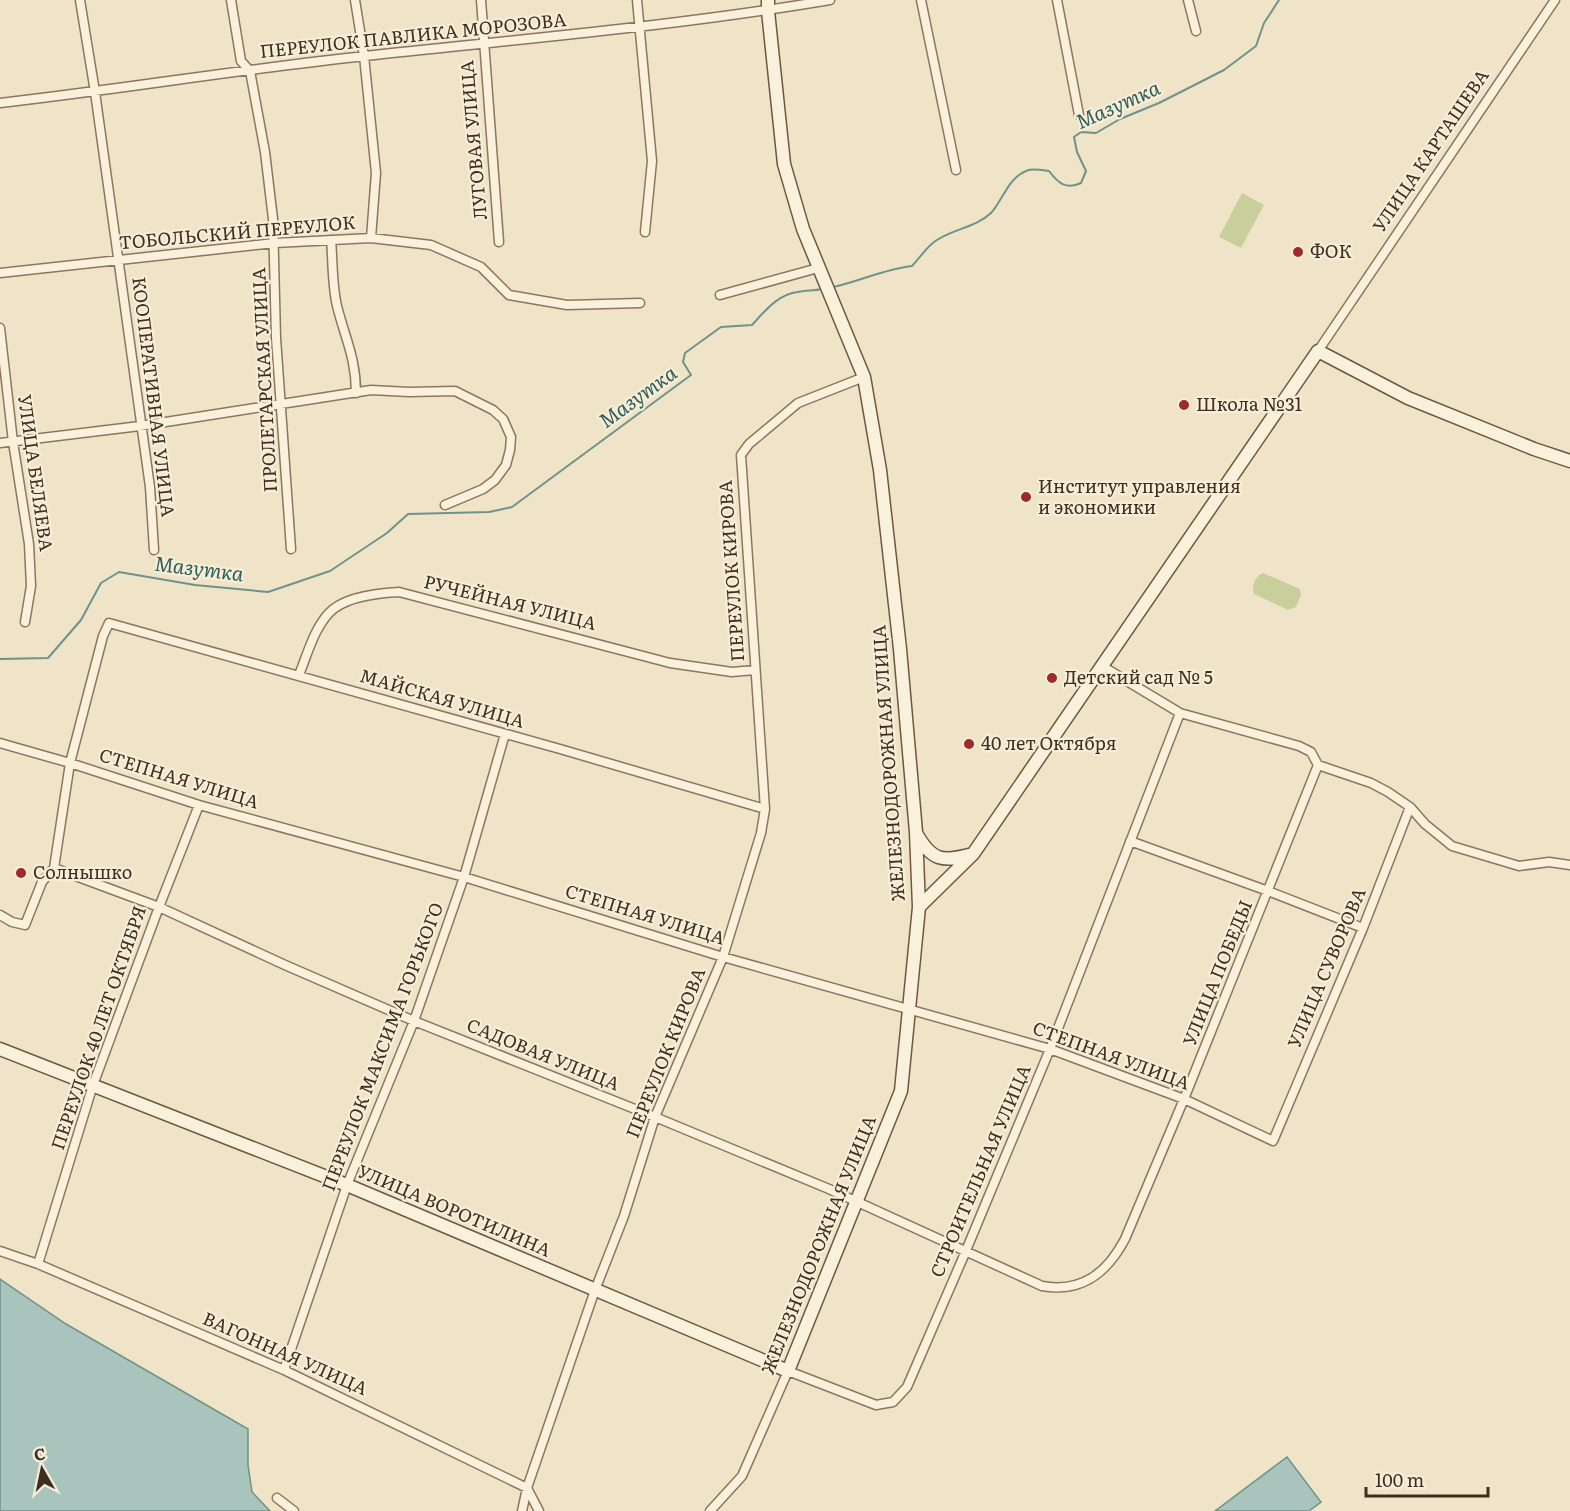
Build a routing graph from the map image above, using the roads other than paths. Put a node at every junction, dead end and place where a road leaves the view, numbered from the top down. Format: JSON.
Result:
{"nodes":[{"id":1,"x":80,"y":0,"type":"edge"},
{"id":2,"x":231,"y":0,"type":"edge"},
{"id":3,"x":355,"y":0,"type":"edge"},
{"id":4,"x":481,"y":0,"type":"edge"},
{"id":5,"x":637,"y":0,"type":"edge"},
{"id":6,"x":830,"y":0,"type":"edge"},
{"id":7,"x":921,"y":0,"type":"edge"},
{"id":8,"x":1057,"y":0,"type":"edge"},
{"id":9,"x":1188,"y":0,"type":"edge"},
{"id":10,"x":1555,"y":0,"type":"edge"},
{"id":11,"x":768,"y":5,"type":"edge"},
{"id":12,"x":640,"y":27,"type":"junction"},
{"id":13,"x":1196,"y":30,"type":"dead end"},
{"id":14,"x":483,"y":45,"type":"junction"},
{"id":15,"x":364,"y":56,"type":"junction"},
{"id":16,"x":250,"y":71,"type":"junction"},
{"id":17,"x":95,"y":92,"type":"junction"},
{"id":18,"x":0,"y":103,"type":"edge"},
{"id":19,"x":1079,"y":115,"type":"dead end"},
{"id":20,"x":956,"y":170,"type":"dead end"},
{"id":21,"x":645,"y":232,"type":"dead end"},
{"id":22,"x":371,"y":238,"type":"junction"},
{"id":23,"x":331,"y":240,"type":"junction"},
{"id":24,"x":499,"y":242,"type":"dead end"},
{"id":25,"x":275,"y":243,"type":"junction"},
{"id":26,"x":118,"y":260,"type":"junction"},
{"id":27,"x":818,"y":268,"type":"junction"},
{"id":28,"x":0,"y":273,"type":"edge"},
{"id":29,"x":720,"y":295,"type":"dead end"},
{"id":30,"x":640,"y":303,"type":"dead end"},
{"id":31,"x":0,"y":328,"type":"edge"},
{"id":32,"x":1318,"y":351,"type":"junction"},
{"id":33,"x":864,"y":377,"type":"junction"},
{"id":34,"x":356,"y":393,"type":"junction"},
{"id":35,"x":280,"y":405,"type":"junction"},
{"id":36,"x":140,"y":426,"type":"junction"},
{"id":37,"x":13,"y":442,"type":"junction"},
{"id":38,"x":0,"y":443,"type":"edge"},
{"id":39,"x":1570,"y":460,"type":"edge"},
{"id":40,"x":445,"y":505,"type":"dead end"},
{"id":41,"x":291,"y":549,"type":"dead end"},
{"id":42,"x":154,"y":550,"type":"dead end"},
{"id":43,"x":25,"y":622,"type":"dead end"},
{"id":44,"x":1102,"y":666,"type":"junction"},
{"id":45,"x":755,"y":670,"type":"junction"},
{"id":46,"x":299,"y":675,"type":"junction"},
{"id":47,"x":1180,"y":713,"type":"junction"},
{"id":48,"x":505,"y":734,"type":"junction"},
{"id":49,"x":0,"y":743,"type":"edge"},
{"id":50,"x":70,"y":763,"type":"junction"},
{"id":51,"x":1318,"y":765,"type":"junction"},
{"id":52,"x":199,"y":805,"type":"junction"},
{"id":53,"x":1410,"y":807,"type":"junction"},
{"id":54,"x":765,"y":810,"type":"junction"},
{"id":55,"x":916,"y":832,"type":"junction"},
{"id":56,"x":1130,"y":841,"type":"junction"},
{"id":57,"x":973,"y":854,"type":"junction"},
{"id":58,"x":1570,"y":865,"type":"edge"},
{"id":59,"x":54,"y":868,"type":"junction"},
{"id":60,"x":464,"y":877,"type":"junction"},
{"id":61,"x":1268,"y":891,"type":"junction"},
{"id":62,"x":159,"y":907,"type":"junction"},
{"id":63,"x":918,"y":907,"type":"junction"},
{"id":64,"x":0,"y":915,"type":"edge"},
{"id":65,"x":1363,"y":928,"type":"junction"},
{"id":66,"x":723,"y":957,"type":"junction"},
{"id":67,"x":909,"y":1009,"type":"junction"},
{"id":68,"x":414,"y":1021,"type":"junction"},
{"id":69,"x":0,"y":1049,"type":"edge"},
{"id":70,"x":1050,"y":1049,"type":"junction"},
{"id":71,"x":93,"y":1085,"type":"junction"},
{"id":72,"x":1184,"y":1099,"type":"junction"},
{"id":73,"x":655,"y":1117,"type":"junction"},
{"id":74,"x":1273,"y":1141,"type":"joint"},
{"id":75,"x":347,"y":1185,"type":"junction"},
{"id":76,"x":855,"y":1202,"type":"junction"},
{"id":77,"x":0,"y":1251,"type":"edge"},
{"id":78,"x":965,"y":1252,"type":"junction"},
{"id":79,"x":38,"y":1264,"type":"junction"},
{"id":80,"x":1088,"y":1281,"type":"joint"},
{"id":81,"x":595,"y":1290,"type":"junction"},
{"id":82,"x":284,"y":1370,"type":"junction"},
{"id":83,"x":788,"y":1371,"type":"junction"},
{"id":84,"x":893,"y":1402,"type":"joint"},
{"id":85,"x":527,"y":1488,"type":"junction"},
{"id":86,"x":277,"y":1498,"type":"dead end"},
{"id":87,"x":294,"y":1511,"type":"edge"},
{"id":88,"x":522,"y":1511,"type":"edge"},
{"id":89,"x":539,"y":1511,"type":"edge"},
{"id":90,"x":710,"y":1511,"type":"edge"}],
"edges":[{"from":1,"to":17,"type":"street","name":"КООПЕРАТИВНАЯ УЛИЦА"},
{"from":2,"to":16,"type":"street","name":"ПРОЛЕТАРСКАЯ УЛИЦА"},
{"from":3,"to":15,"type":"street"},
{"from":4,"to":14,"type":"street","name":"ЛУГОВАЯ УЛИЦА"},
{"from":5,"to":12,"type":"street"},
{"from":6,"to":11,"type":"street","name":"ПЕРЕУЛОК ПАВЛИКА МОРОЗОВА"},
{"from":7,"to":20,"type":"street"},
{"from":8,"to":19,"type":"street"},
{"from":9,"to":13,"type":"street"},
{"from":10,"to":32,"type":"street","name":"УЛИЦА КАРТАШЕВА"},
{"from":11,"to":12,"type":"street","name":"ПЕРЕУЛОК ПАВЛИКА МОРОЗОВА"},
{"from":11,"to":27,"type":"street","name":"ЖЕЛЕЗНОДОРОЖНАЯ УЛИЦА"},
{"from":12,"to":14,"type":"street","name":"ПЕРЕУЛОК ПАВЛИКА МОРОЗОВА"},
{"from":12,"to":21,"type":"street"},
{"from":14,"to":15,"type":"street","name":"ПЕРЕУЛОК ПАВЛИКА МОРОЗОВА"},
{"from":14,"to":24,"type":"street","name":"ЛУГОВАЯ УЛИЦА"},
{"from":15,"to":16,"type":"street","name":"ПЕРЕУЛОК ПАВЛИКА МОРОЗОВА"},
{"from":15,"to":22,"type":"street"},
{"from":16,"to":17,"type":"street","name":"ПЕРЕУЛОК ПАВЛИКА МОРОЗОВА"},
{"from":16,"to":25,"type":"street","name":"ПРОЛЕТАРСКАЯ УЛИЦА"},
{"from":17,"to":18,"type":"street","name":"ПЕРЕУЛОК ПАВЛИКА МОРОЗОВА"},
{"from":17,"to":26,"type":"street","name":"КООПЕРАТИВНАЯ УЛИЦА"},
{"from":22,"to":23,"type":"street","name":"ТОБОЛЬСКИЙ ПЕРЕУЛОК"},
{"from":22,"to":30,"type":"street","name":"ТОБОЛЬСКИЙ ПЕРЕУЛОК"},
{"from":23,"to":25,"type":"street","name":"ТОБОЛЬСКИЙ ПЕРЕУЛОК"},
{"from":23,"to":34,"type":"street"},
{"from":25,"to":26,"type":"street","name":"ТОБОЛЬСКИЙ ПЕРЕУЛОК"},
{"from":25,"to":35,"type":"street","name":"ПРОЛЕТАРСКАЯ УЛИЦА"},
{"from":26,"to":28,"type":"street","name":"ТОБОЛЬСКИЙ ПЕРЕУЛОК"},
{"from":26,"to":36,"type":"street","name":"КООПЕРАТИВНАЯ УЛИЦА"},
{"from":27,"to":29,"type":"street"},
{"from":27,"to":33,"type":"street","name":"ЖЕЛЕЗНОДОРОЖНАЯ УЛИЦА"},
{"from":31,"to":37,"type":"street","name":"УЛИЦА БЕЛЯЕВА"},
{"from":32,"to":39,"type":"street"},
{"from":32,"to":44,"type":"street","name":"УЛИЦА КАРТАШЕВА"},
{"from":33,"to":45,"type":"street","name":"ПЕРЕУЛОК КИРОВА"},
{"from":33,"to":55,"type":"street","name":"ЖЕЛЕЗНОДОРОЖНАЯ УЛИЦА"},
{"from":34,"to":35,"type":"street"},
{"from":34,"to":40,"type":"street"},
{"from":35,"to":36,"type":"street"},
{"from":35,"to":41,"type":"street","name":"ПРОЛЕТАРСКАЯ УЛИЦА"},
{"from":36,"to":37,"type":"street"},
{"from":36,"to":42,"type":"street","name":"КООПЕРАТИВНАЯ УЛИЦА"},
{"from":37,"to":38,"type":"street"},
{"from":37,"to":43,"type":"street","name":"УЛИЦА БЕЛЯЕВА"},
{"from":44,"to":47,"type":"street"},
{"from":44,"to":57,"type":"street","name":"УЛИЦА КАРТАШЕВА"},
{"from":45,"to":46,"type":"street","name":"РУЧЕЙНАЯ УЛИЦА"},
{"from":45,"to":54,"type":"street","name":"ПЕРЕУЛОК КИРОВА"},
{"from":46,"to":48,"type":"street","name":"МАЙСКАЯ УЛИЦА"},
{"from":46,"to":50,"type":"street","name":"МАЙСКАЯ УЛИЦА"},
{"from":47,"to":51,"type":"street"},
{"from":47,"to":56,"type":"street","name":"СТРОИТЕЛЬНАЯ УЛИЦА"},
{"from":48,"to":54,"type":"street","name":"МАЙСКАЯ УЛИЦА"},
{"from":48,"to":60,"type":"street","name":"ПЕРЕУЛОК МАКСИМА ГОРЬКОГО"},
{"from":49,"to":50,"type":"street","name":"СТЕПНАЯ УЛИЦА"},
{"from":50,"to":52,"type":"street","name":"СТЕПНАЯ УЛИЦА"},
{"from":50,"to":59,"type":"street"},
{"from":51,"to":53,"type":"street"},
{"from":51,"to":61,"type":"street","name":"УЛИЦА ПОБЕДЫ"},
{"from":52,"to":60,"type":"street","name":"СТЕПНАЯ УЛИЦА"},
{"from":52,"to":62,"type":"street","name":"ПЕРЕУЛОК 40 ЛЕТ ОКТЯБРЯ"},
{"from":53,"to":58,"type":"street"},
{"from":53,"to":65,"type":"street","name":"УЛИЦА СУВОРОВА"},
{"from":54,"to":66,"type":"street","name":"ПЕРЕУЛОК КИРОВА"},
{"from":55,"to":57,"type":"street"},
{"from":55,"to":63,"type":"street","name":"ЖЕЛЕЗНОДОРОЖНАЯ УЛИЦА"},
{"from":56,"to":61,"type":"street"},
{"from":56,"to":70,"type":"street","name":"СТРОИТЕЛЬНАЯ УЛИЦА"},
{"from":57,"to":63,"type":"street","name":"УЛИЦА КАРТАШЕВА"},
{"from":59,"to":62,"type":"street","name":"САДОВАЯ УЛИЦА"},
{"from":59,"to":64,"type":"street"},
{"from":60,"to":66,"type":"street","name":"СТЕПНАЯ УЛИЦА"},
{"from":60,"to":68,"type":"street","name":"ПЕРЕУЛОК МАКСИМА ГОРЬКОГО"},
{"from":61,"to":65,"type":"street"},
{"from":61,"to":72,"type":"street","name":"УЛИЦА ПОБЕДЫ"},
{"from":62,"to":68,"type":"street","name":"САДОВАЯ УЛИЦА"},
{"from":62,"to":71,"type":"street","name":"ПЕРЕУЛОК 40 ЛЕТ ОКТЯБРЯ"},
{"from":63,"to":67,"type":"street","name":"ЖЕЛЕЗНОДОРОЖНАЯ УЛИЦА"},
{"from":65,"to":74,"type":"street","name":"УЛИЦА СУВОРОВА"},
{"from":66,"to":67,"type":"street","name":"СТЕПНАЯ УЛИЦА"},
{"from":66,"to":73,"type":"street","name":"ПЕРЕУЛОК КИРОВА"},
{"from":67,"to":70,"type":"street","name":"СТЕПНАЯ УЛИЦА"},
{"from":67,"to":76,"type":"street","name":"ЖЕЛЕЗНОДОРОЖНАЯ УЛИЦА"},
{"from":68,"to":73,"type":"street","name":"САДОВАЯ УЛИЦА"},
{"from":68,"to":75,"type":"street","name":"ПЕРЕУЛОК МАКСИМА ГОРЬКОГО"},
{"from":69,"to":71,"type":"street","name":"УЛИЦА ВОРОТИЛИНА"},
{"from":70,"to":72,"type":"street","name":"СТЕПНАЯ УЛИЦА"},
{"from":70,"to":78,"type":"street","name":"СТРОИТЕЛЬНАЯ УЛИЦА"},
{"from":71,"to":75,"type":"street","name":"УЛИЦА ВОРОТИЛИНА"},
{"from":71,"to":79,"type":"street","name":"ПЕРЕУЛОК 40 ЛЕТ ОКТЯБРЯ"},
{"from":72,"to":74,"type":"street","name":"СТЕПНАЯ УЛИЦА"},
{"from":72,"to":80,"type":"street","name":"УЛИЦА ПОБЕДЫ"},
{"from":73,"to":76,"type":"street","name":"САДОВАЯ УЛИЦА"},
{"from":73,"to":81,"type":"street","name":"ПЕРЕУЛОК КИРОВА"},
{"from":75,"to":81,"type":"street","name":"УЛИЦА ВОРОТИЛИНА"},
{"from":75,"to":82,"type":"street","name":"ПЕРЕУЛОК МАКСИМА ГОРЬКОГО"},
{"from":76,"to":78,"type":"street","name":"САДОВАЯ УЛИЦА"},
{"from":76,"to":83,"type":"street","name":"ЖЕЛЕЗНОДОРОЖНАЯ УЛИЦА"},
{"from":77,"to":79,"type":"street","name":"ВАГОННАЯ УЛИЦА"},
{"from":78,"to":80,"type":"street","name":"САДОВАЯ УЛИЦА"},
{"from":78,"to":84,"type":"street","name":"СТРОИТЕЛЬНАЯ УЛИЦА"},
{"from":79,"to":82,"type":"street","name":"ВАГОННАЯ УЛИЦА"},
{"from":81,"to":83,"type":"street","name":"УЛИЦА ВОРОТИЛИНА"},
{"from":81,"to":85,"type":"street","name":"ПЕРЕУЛОК КИРОВА"},
{"from":82,"to":85,"type":"street","name":"ВАГОННАЯ УЛИЦА"},
{"from":83,"to":84,"type":"street","name":"УЛИЦА ВОРОТИЛИНА"},
{"from":83,"to":90,"type":"street","name":"ЖЕЛЕЗНОДОРОЖНАЯ УЛИЦА"},
{"from":85,"to":88,"type":"street","name":"ПЕРЕУЛОК КИРОВА"},
{"from":85,"to":89,"type":"street"},
{"from":86,"to":87,"type":"street"}]}
